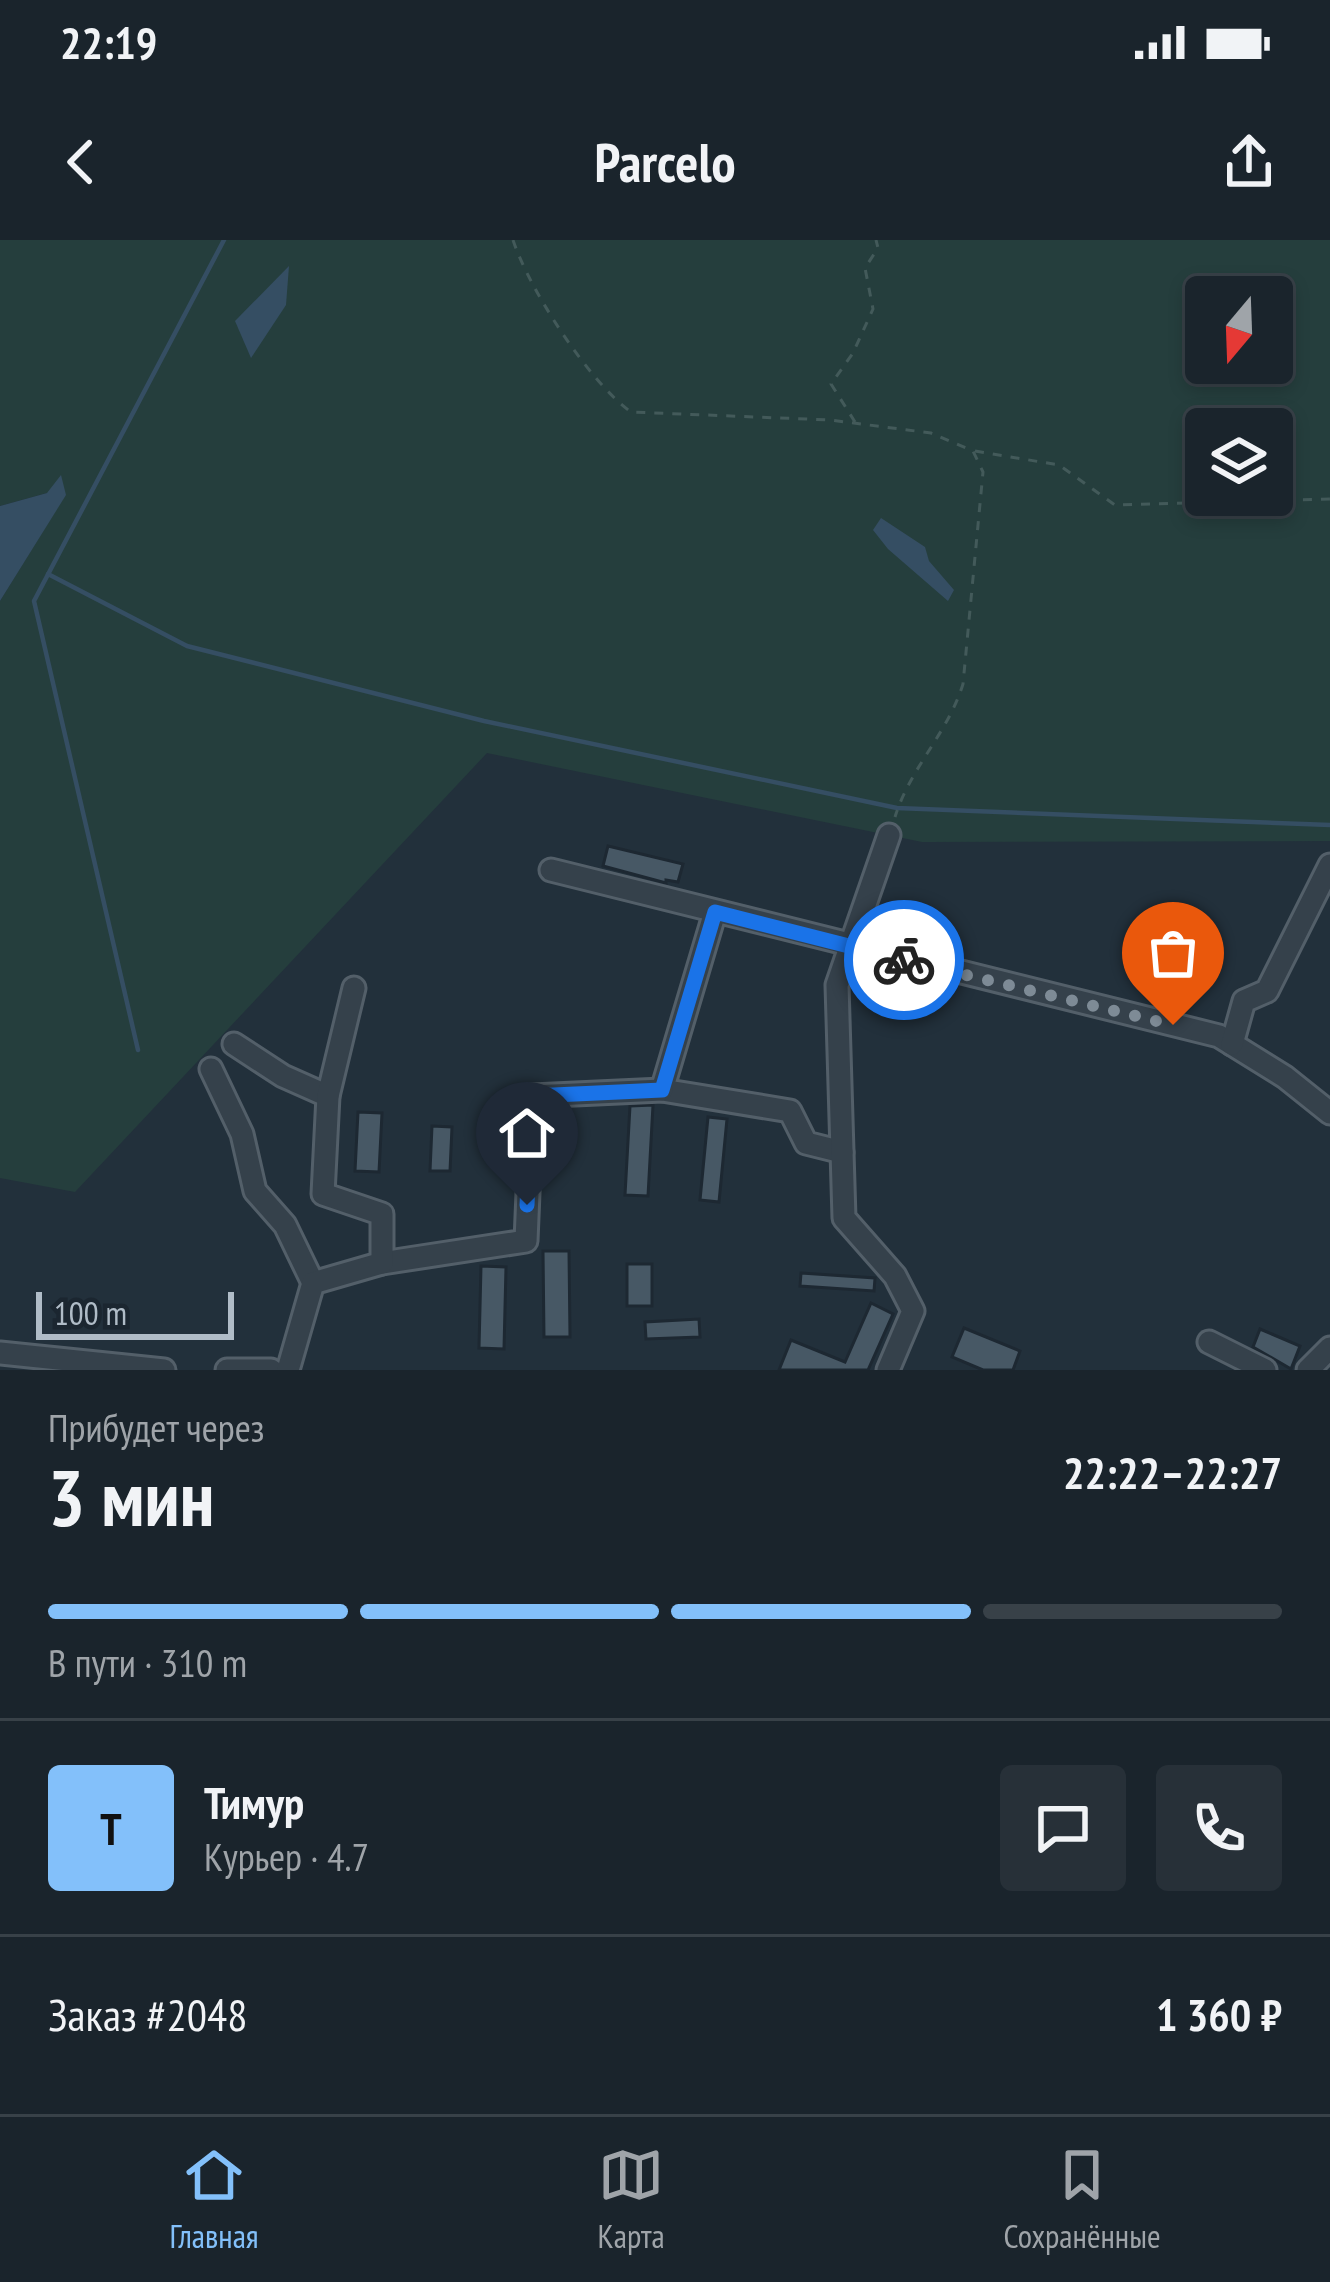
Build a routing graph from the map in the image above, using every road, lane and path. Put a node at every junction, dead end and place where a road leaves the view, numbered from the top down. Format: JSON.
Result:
{"nodes":[{"id":1,"x":513,"y":240,"type":"edge"},
{"id":2,"x":876,"y":240,"type":"edge"},
{"id":3,"x":856,"y":423,"type":"junction"},
{"id":4,"x":974,"y":451,"type":"junction"},
{"id":5,"x":1330,"y":499,"type":"edge"},
{"id":6,"x":889,"y":836,"type":"joint"},
{"id":7,"x":1330,"y":865,"type":"edge"},
{"id":8,"x":551,"y":870,"type":"dead end"},
{"id":9,"x":715,"y":912,"type":"junction"},
{"id":10,"x":850,"y":947,"type":"junction"},
{"id":11,"x":354,"y":988,"type":"dead end"},
{"id":12,"x":234,"y":1044,"type":"dead end"},
{"id":13,"x":1232,"y":1044,"type":"junction"},
{"id":14,"x":211,"y":1069,"type":"dead end"},
{"id":15,"x":662,"y":1090,"type":"junction"},
{"id":16,"x":328,"y":1096,"type":"junction"},
{"id":17,"x":1330,"y":1113,"type":"edge"},
{"id":18,"x":842,"y":1152,"type":"junction"},
{"id":19,"x":382,"y":1263,"type":"junction"},
{"id":20,"x":313,"y":1283,"type":"junction"},
{"id":21,"x":1209,"y":1342,"type":"dead end"},
{"id":22,"x":1330,"y":1348,"type":"edge"},
{"id":23,"x":0,"y":1353,"type":"edge"},
{"id":24,"x":164,"y":1370,"type":"edge"},
{"id":25,"x":227,"y":1370,"type":"edge"},
{"id":26,"x":271,"y":1370,"type":"edge"},
{"id":27,"x":288,"y":1370,"type":"edge"},
{"id":28,"x":888,"y":1370,"type":"edge"},
{"id":29,"x":1264,"y":1370,"type":"edge"},
{"id":30,"x":1308,"y":1370,"type":"edge"}],
"edges":[{"from":1,"to":3,"type":"path"},
{"from":2,"to":3,"type":"path"},
{"from":3,"to":4,"type":"path"},
{"from":4,"to":5,"type":"path"},
{"from":4,"to":6,"type":"path"},
{"from":6,"to":10,"type":"street"},
{"from":7,"to":13,"type":"street"},
{"from":8,"to":9,"type":"street"},
{"from":9,"to":10,"type":"street"},
{"from":9,"to":15,"type":"street"},
{"from":10,"to":13,"type":"street"},
{"from":10,"to":18,"type":"street"},
{"from":11,"to":16,"type":"street"},
{"from":12,"to":16,"type":"street"},
{"from":13,"to":17,"type":"street"},
{"from":14,"to":20,"type":"street"},
{"from":15,"to":18,"type":"street"},
{"from":15,"to":19,"type":"street"},
{"from":16,"to":19,"type":"street"},
{"from":18,"to":28,"type":"street"},
{"from":19,"to":20,"type":"street"},
{"from":20,"to":27,"type":"street"},
{"from":21,"to":29,"type":"street"},
{"from":22,"to":30,"type":"street"},
{"from":23,"to":24,"type":"street"},
{"from":25,"to":26,"type":"street"}]}
